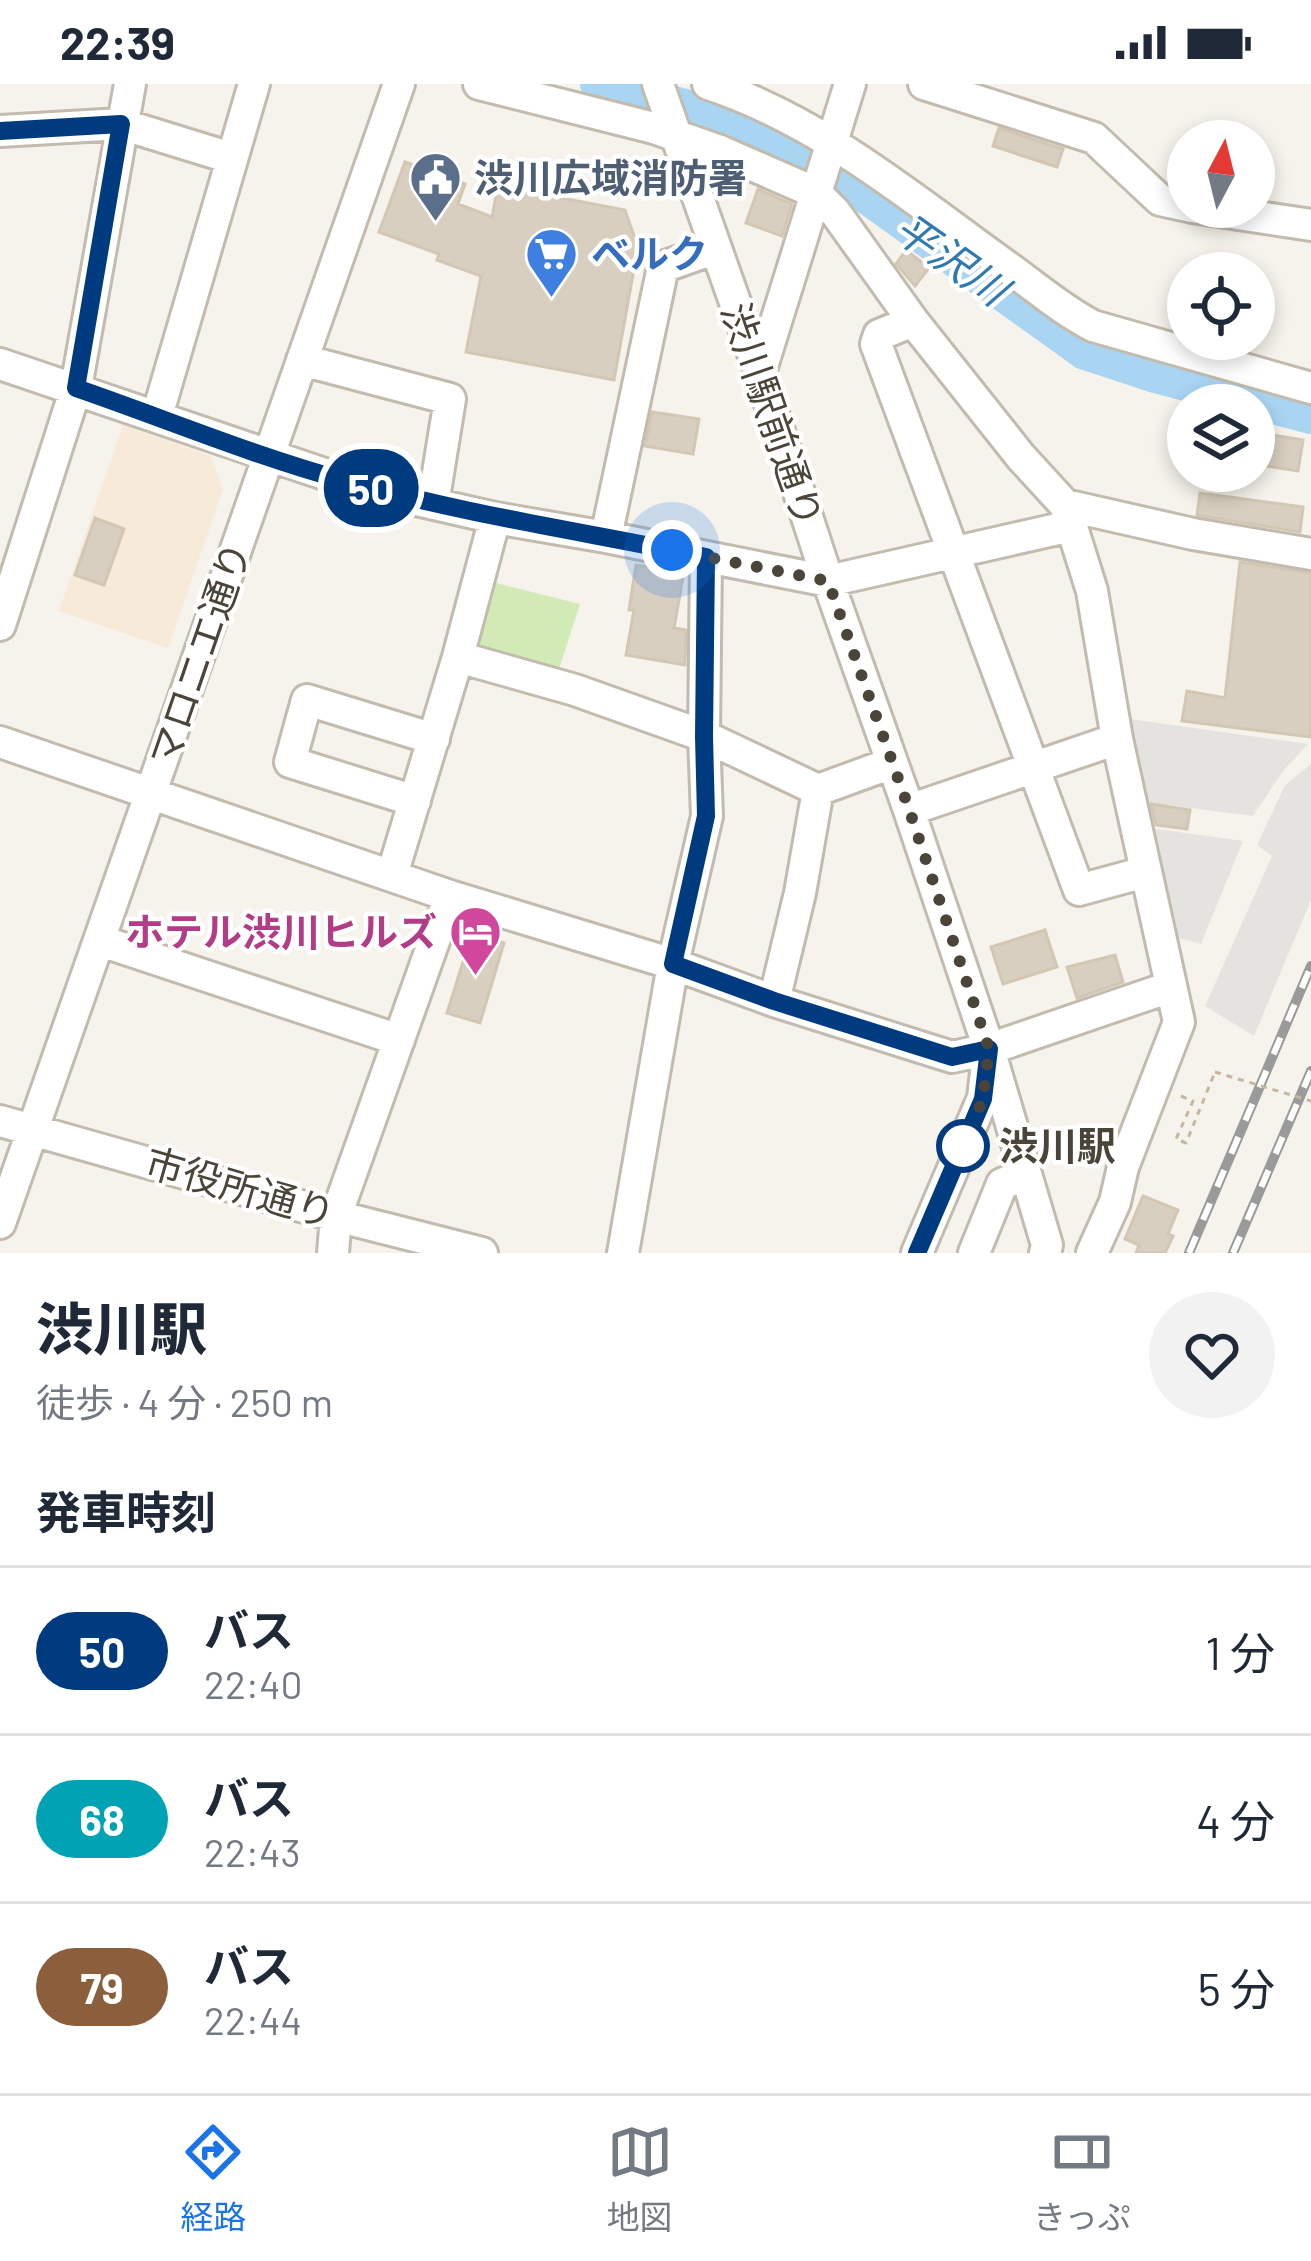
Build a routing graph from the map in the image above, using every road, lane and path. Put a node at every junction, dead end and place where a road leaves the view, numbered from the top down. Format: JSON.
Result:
{"nodes":[{"id":1,"x":130,"y":84,"type":"edge"},
{"id":2,"x":254,"y":84,"type":"edge"},
{"id":3,"x":398,"y":84,"type":"edge"},
{"id":4,"x":479,"y":84,"type":"edge"},
{"id":5,"x":658,"y":84,"type":"edge"},
{"id":6,"x":850,"y":84,"type":"edge"},
{"id":7,"x":924,"y":84,"type":"edge"},
{"id":8,"x":722,"y":86,"type":"edge"},
{"id":9,"x":121,"y":124,"type":"junction"},
{"id":10,"x":673,"y":129,"type":"junction"},
{"id":11,"x":0,"y":131,"type":"edge"},
{"id":12,"x":831,"y":145,"type":"junction"},
{"id":13,"x":231,"y":158,"type":"junction"},
{"id":14,"x":817,"y":190,"type":"junction"},
{"id":15,"x":1167,"y":202,"type":"edge"},
{"id":16,"x":1275,"y":220,"type":"edge"},
{"id":17,"x":1311,"y":225,"type":"edge"},
{"id":18,"x":716,"y":248,"type":"junction"},
{"id":19,"x":913,"y":321,"type":"junction"},
{"id":20,"x":302,"y":360,"type":"junction"},
{"id":21,"x":0,"y":364,"type":"edge"},
{"id":22,"x":760,"y":373,"type":"junction"},
{"id":23,"x":76,"y":388,"type":"junction"},
{"id":24,"x":1311,"y":388,"type":"edge"},
{"id":25,"x":157,"y":416,"type":"junction"},
{"id":26,"x":269,"y":456,"type":"junction"},
{"id":27,"x":433,"y":504,"type":"junction"},
{"id":28,"x":1068,"y":516,"type":"junction"},
{"id":29,"x":495,"y":518,"type":"junction"},
{"id":30,"x":606,"y":537,"type":"junction"},
{"id":31,"x":953,"y":553,"type":"junction"},
{"id":32,"x":1311,"y":554,"type":"edge"},
{"id":33,"x":706,"y":557,"type":"junction"},
{"id":34,"x":828,"y":581,"type":"junction"},
{"id":35,"x":0,"y":626,"type":"edge"},
{"id":36,"x":458,"y":657,"type":"junction"},
{"id":37,"x":704,"y":736,"type":"junction"},
{"id":38,"x":434,"y":739,"type":"junction"},
{"id":39,"x":1117,"y":739,"type":"junction"},
{"id":40,"x":0,"y":742,"type":"edge"},
{"id":41,"x":892,"y":763,"type":"junction"},
{"id":42,"x":1034,"y":768,"type":"junction"},
{"id":43,"x":818,"y":790,"type":"junction"},
{"id":44,"x":152,"y":794,"type":"junction"},
{"id":45,"x":415,"y":801,"type":"junction"},
{"id":46,"x":909,"y":809,"type":"junction"},
{"id":47,"x":1145,"y":872,"type":"junction"},
{"id":48,"x":392,"y":875,"type":"junction"},
{"id":49,"x":450,"y":896,"type":"junction"},
{"id":50,"x":101,"y":941,"type":"junction"},
{"id":51,"x":673,"y":964,"type":"junction"},
{"id":52,"x":1170,"y":987,"type":"junction"},
{"id":53,"x":774,"y":1001,"type":"junction"},
{"id":54,"x":399,"y":1040,"type":"junction"},
{"id":55,"x":989,"y":1049,"type":"junction"},
{"id":56,"x":1193,"y":1101,"type":"dead end"},
{"id":57,"x":1311,"y":1102,"type":"edge"},
{"id":58,"x":0,"y":1121,"type":"edge"},
{"id":59,"x":35,"y":1130,"type":"junction"},
{"id":60,"x":1024,"y":1175,"type":"junction"},
{"id":61,"x":336,"y":1216,"type":"junction"},
{"id":62,"x":0,"y":1223,"type":"edge"},
{"id":63,"x":333,"y":1253,"type":"edge"},
{"id":64,"x":482,"y":1253,"type":"edge"},
{"id":65,"x":623,"y":1253,"type":"edge"},
{"id":66,"x":917,"y":1253,"type":"edge"},
{"id":67,"x":974,"y":1253,"type":"edge"},
{"id":68,"x":1045,"y":1253,"type":"edge"},
{"id":69,"x":1092,"y":1253,"type":"edge"}],
"edges":[{"from":1,"to":9,"type":"street"},
{"from":2,"to":13,"type":"street"},
{"from":3,"to":20,"type":"street","name":"マロニエ通り"},
{"from":4,"to":10,"type":"street"},
{"from":5,"to":10,"type":"street","name":"渋川駅前通り"},
{"from":6,"to":12,"type":"street"},
{"from":7,"to":15,"type":"street"},
{"from":8,"to":12,"type":"street"},
{"from":9,"to":11,"type":"street"},
{"from":9,"to":13,"type":"street"},
{"from":9,"to":23,"type":"street"},
{"from":10,"to":14,"type":"street"},
{"from":10,"to":18,"type":"street","name":"渋川駅前通り"},
{"from":12,"to":14,"type":"street"},
{"from":12,"to":24,"type":"street"},
{"from":13,"to":25,"type":"street"},
{"from":14,"to":19,"type":"street"},
{"from":14,"to":22,"type":"street"},
{"from":16,"to":17,"type":"street"},
{"from":18,"to":22,"type":"street","name":"渋川駅前通り"},
{"from":18,"to":30,"type":"street"},
{"from":19,"to":28,"type":"street"},
{"from":19,"to":31,"type":"street"},
{"from":20,"to":26,"type":"street","name":"マロニエ通り"},
{"from":20,"to":27,"type":"street"},
{"from":21,"to":23,"type":"street"},
{"from":22,"to":34,"type":"street","name":"渋川駅前通り"},
{"from":23,"to":25,"type":"street"},
{"from":23,"to":35,"type":"street"},
{"from":25,"to":26,"type":"street"},
{"from":26,"to":27,"type":"street"},
{"from":26,"to":44,"type":"street","name":"マロニエ通り"},
{"from":27,"to":29,"type":"street"},
{"from":28,"to":31,"type":"street"},
{"from":28,"to":32,"type":"street"},
{"from":28,"to":39,"type":"street"},
{"from":29,"to":30,"type":"street"},
{"from":29,"to":36,"type":"street"},
{"from":30,"to":33,"type":"street"},
{"from":31,"to":34,"type":"street"},
{"from":31,"to":42,"type":"street"},
{"from":33,"to":34,"type":"street"},
{"from":33,"to":37,"type":"street"},
{"from":34,"to":41,"type":"street","name":"渋川駅前通り"},
{"from":36,"to":37,"type":"street"},
{"from":36,"to":38,"type":"street"},
{"from":37,"to":43,"type":"street"},
{"from":37,"to":51,"type":"street"},
{"from":38,"to":45,"type":"street"},
{"from":38,"to":45,"type":"street"},
{"from":39,"to":42,"type":"street"},
{"from":39,"to":47,"type":"street"},
{"from":40,"to":44,"type":"street"},
{"from":41,"to":43,"type":"street"},
{"from":41,"to":46,"type":"street","name":"渋川駅前通り"},
{"from":42,"to":46,"type":"street"},
{"from":42,"to":47,"type":"street"},
{"from":43,"to":53,"type":"street"},
{"from":44,"to":48,"type":"street"},
{"from":44,"to":50,"type":"street","name":"マロニエ通り"},
{"from":45,"to":48,"type":"street"},
{"from":46,"to":55,"type":"street","name":"渋川駅前通り"},
{"from":47,"to":52,"type":"street"},
{"from":48,"to":49,"type":"street"},
{"from":49,"to":51,"type":"street"},
{"from":49,"to":54,"type":"street"},
{"from":50,"to":54,"type":"street"},
{"from":50,"to":59,"type":"street","name":"マロニエ通り"},
{"from":51,"to":53,"type":"street"},
{"from":51,"to":65,"type":"street"},
{"from":52,"to":55,"type":"street"},
{"from":52,"to":69,"type":"street"},
{"from":53,"to":55,"type":"street"},
{"from":54,"to":61,"type":"street"},
{"from":55,"to":60,"type":"street","name":"渋川駅前通り"},
{"from":55,"to":66,"type":"street"},
{"from":56,"to":57,"type":"path","bridge":true},
{"from":58,"to":59,"type":"street","name":"市役所通り"},
{"from":59,"to":61,"type":"street","name":"市役所通り"},
{"from":59,"to":62,"type":"street","name":"マロニエ通り"},
{"from":60,"to":67,"type":"street"},
{"from":60,"to":68,"type":"street","name":"渋川駅前通り"},
{"from":61,"to":63,"type":"street"},
{"from":61,"to":64,"type":"street","name":"市役所通り"}]}
